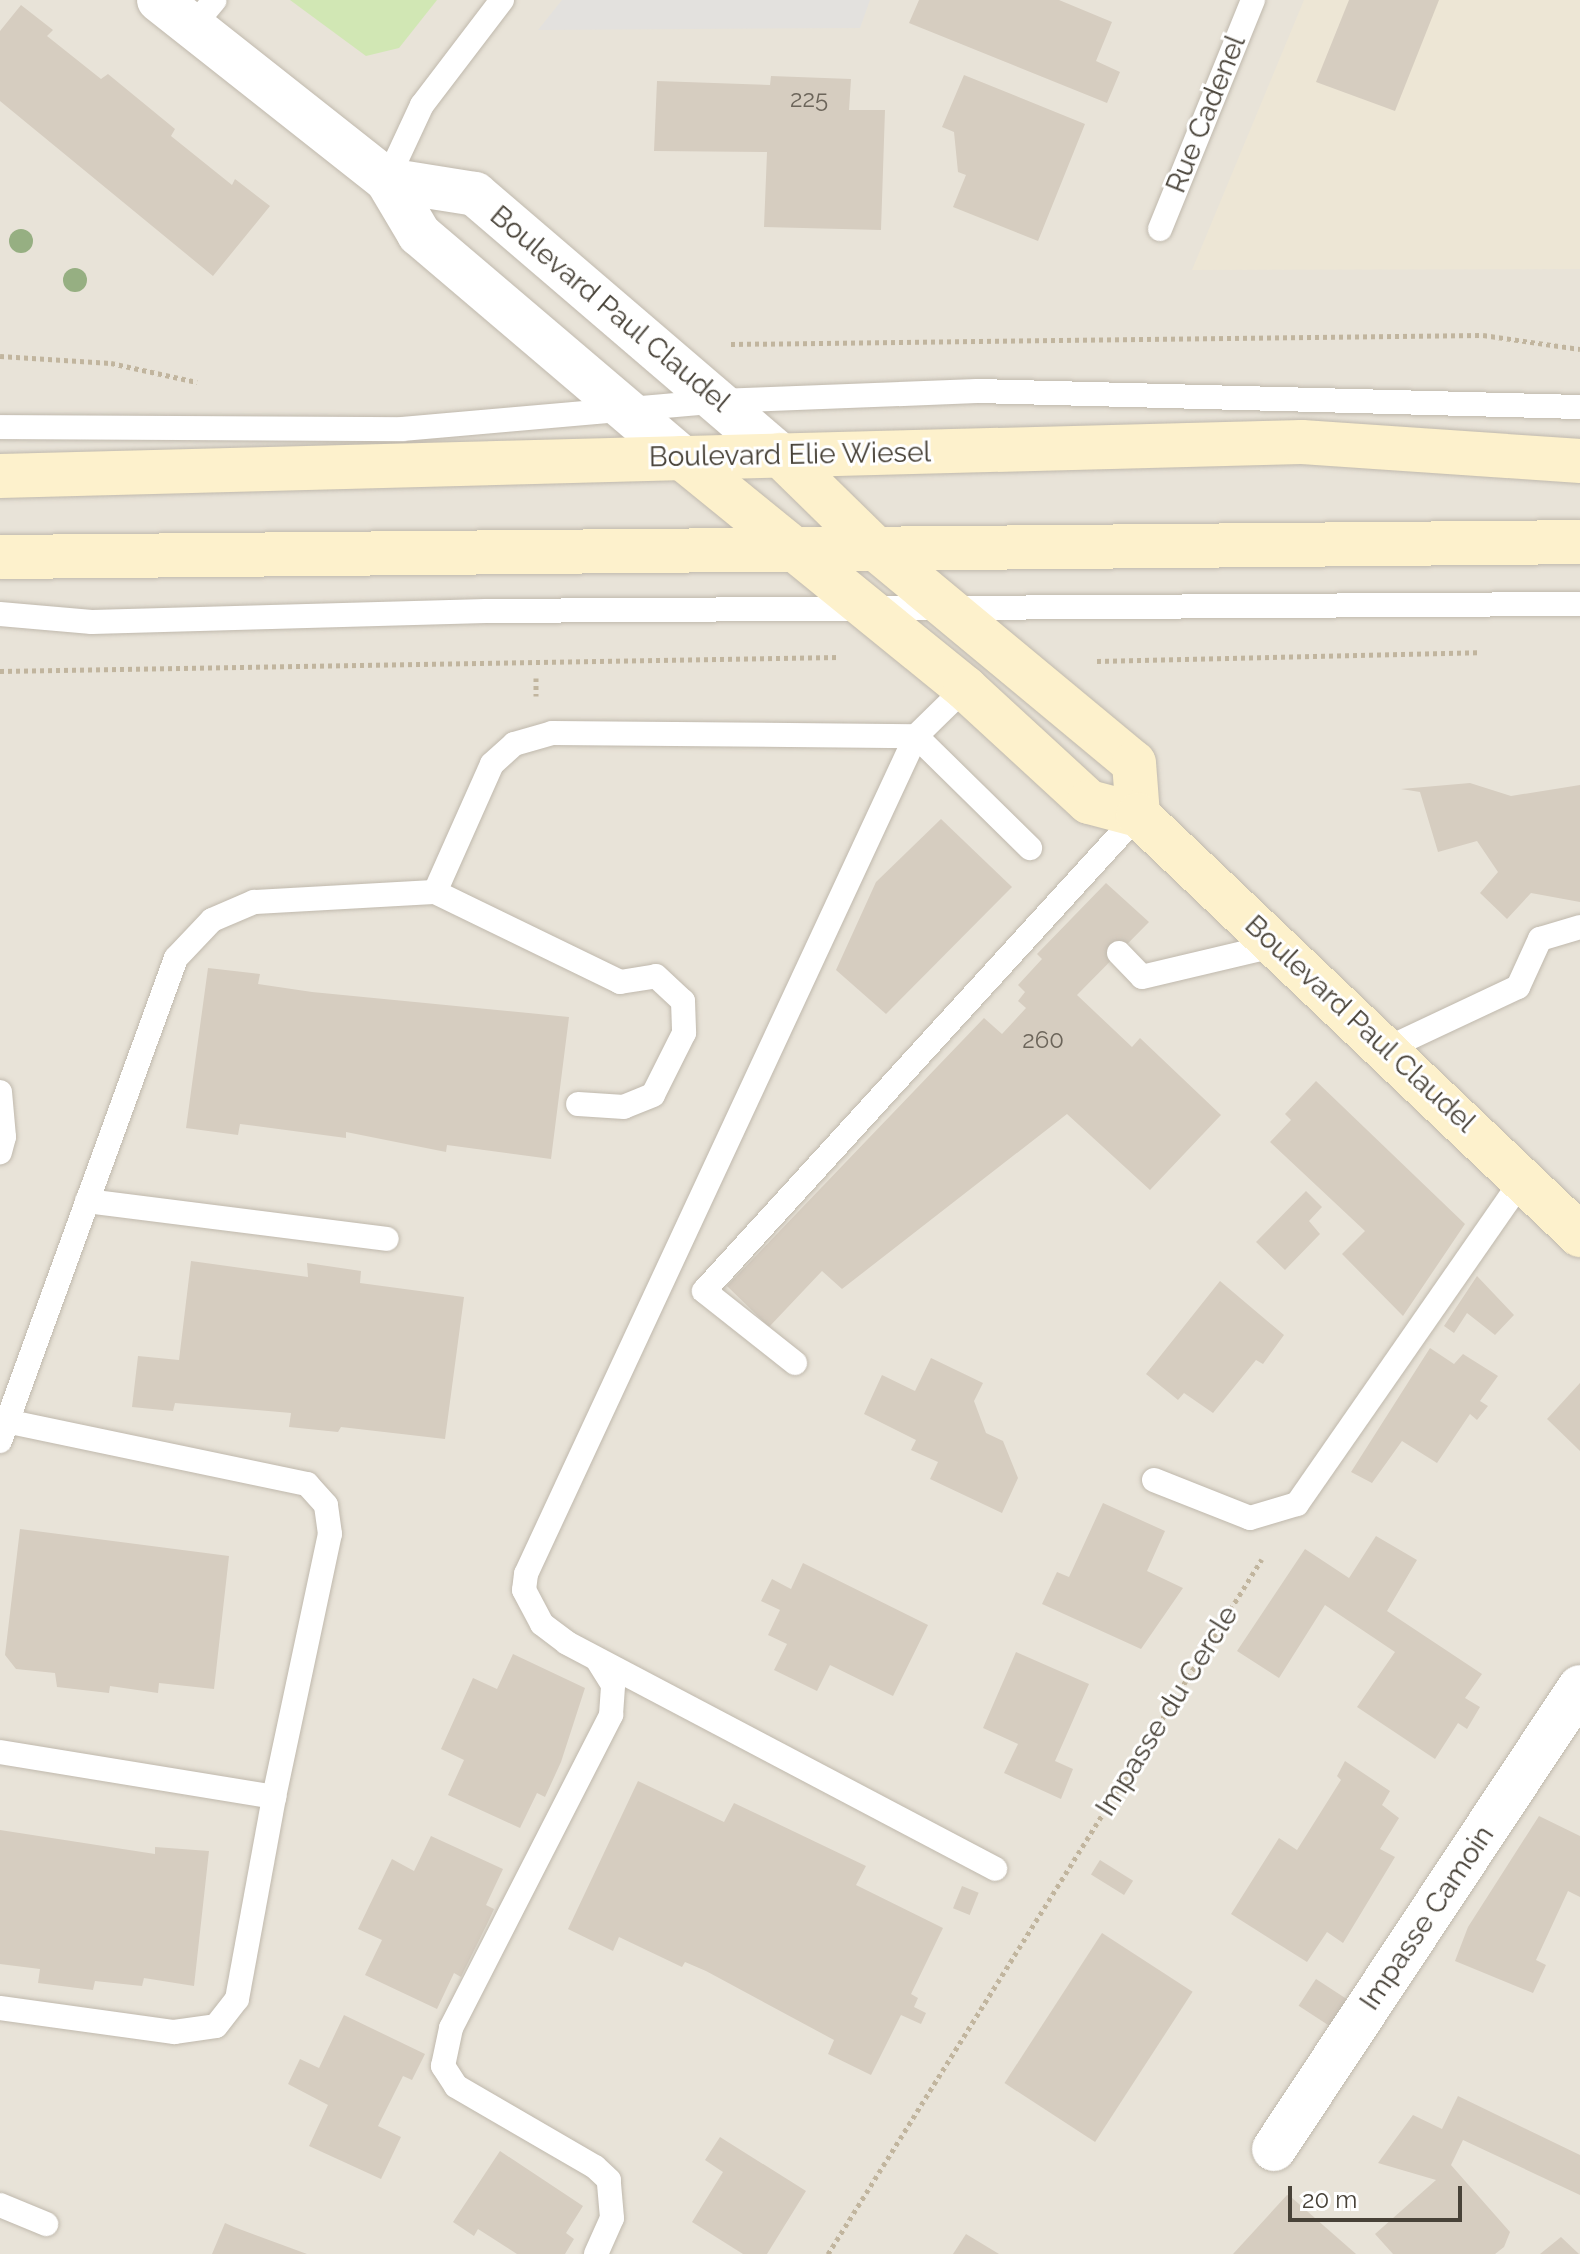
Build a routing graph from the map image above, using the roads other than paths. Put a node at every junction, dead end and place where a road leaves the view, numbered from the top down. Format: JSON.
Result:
{"nodes":[{"id":1,"x":159,"y":0,"type":"edge"},
{"id":2,"x":502,"y":0,"type":"edge"},
{"id":3,"x":1253,"y":0,"type":"edge"},
{"id":4,"x":203,"y":13,"type":"edge"},
{"id":5,"x":387,"y":180,"type":"junction"},
{"id":6,"x":1160,"y":229,"type":"dead end"},
{"id":7,"x":719,"y":401,"type":"junction"},
{"id":8,"x":1580,"y":407,"type":"edge"},
{"id":9,"x":632,"y":410,"type":"junction"},
{"id":10,"x":0,"y":427,"type":"edge"},
{"id":11,"x":780,"y":455,"type":"junction"},
{"id":12,"x":682,"y":458,"type":"junction"},
{"id":13,"x":1580,"y":461,"type":"edge"},
{"id":14,"x":0,"y":476,"type":"edge"},
{"id":15,"x":1580,"y":542,"type":"edge"},
{"id":16,"x":798,"y":549,"type":"junction"},
{"id":17,"x":876,"y":549,"type":"junction"},
{"id":18,"x":0,"y":557,"type":"edge"},
{"id":19,"x":1580,"y":604,"type":"edge"},
{"id":20,"x":949,"y":611,"type":"junction"},
{"id":21,"x":875,"y":612,"type":"junction"},
{"id":22,"x":0,"y":614,"type":"edge"},
{"id":23,"x":965,"y":688,"type":"junction"},
{"id":24,"x":916,"y":736,"type":"junction"},
{"id":25,"x":1138,"y":815,"type":"junction"},
{"id":26,"x":1030,"y":848,"type":"dead end"},
{"id":27,"x":435,"y":892,"type":"junction"},
{"id":28,"x":1580,"y":927,"type":"edge"},
{"id":29,"x":1277,"y":945,"type":"junction"},
{"id":30,"x":1119,"y":953,"type":"dead end"},
{"id":31,"x":1386,"y":1049,"type":"junction"},
{"id":32,"x":0,"y":1092,"type":"edge"},
{"id":33,"x":578,"y":1104,"type":"dead end"},
{"id":34,"x":0,"y":1152,"type":"edge"},
{"id":35,"x":1523,"y":1179,"type":"junction"},
{"id":36,"x":87,"y":1201,"type":"junction"},
{"id":37,"x":1580,"y":1235,"type":"edge"},
{"id":38,"x":387,"y":1239,"type":"dead end"},
{"id":39,"x":795,"y":1363,"type":"dead end"},
{"id":40,"x":3,"y":1431,"type":"edge"},
{"id":41,"x":1154,"y":1480,"type":"dead end"},
{"id":42,"x":597,"y":1659,"type":"junction"},
{"id":43,"x":1580,"y":1687,"type":"edge"},
{"id":44,"x":0,"y":1752,"type":"edge"},
{"id":45,"x":274,"y":1797,"type":"junction"},
{"id":46,"x":995,"y":1869,"type":"dead end"},
{"id":47,"x":0,"y":2008,"type":"edge"},
{"id":48,"x":1274,"y":2149,"type":"dead end"},
{"id":49,"x":0,"y":2205,"type":"edge"},
{"id":50,"x":46,"y":2224,"type":"dead end"},
{"id":51,"x":596,"y":2254,"type":"edge"}],
"edges":[{"from":1,"to":4,"type":"street","name":"Boulevard Paul Claudel"},
{"from":2,"to":5,"type":"lane"},
{"from":3,"to":6,"type":"lane","name":"Rue Cadenel"},
{"from":4,"to":5,"type":"street","name":"Boulevard Paul Claudel"},
{"from":5,"to":7,"type":"street","name":"Boulevard Paul Claudel"},
{"from":5,"to":9,"type":"street","name":"Boulevard Paul Claudel"},
{"from":7,"to":8,"type":"lane"},
{"from":7,"to":9,"type":"lane"},
{"from":7,"to":11,"type":"street","name":"Boulevard Paul Claudel"},
{"from":9,"to":10,"type":"lane"},
{"from":9,"to":12,"type":"street","name":"Boulevard Paul Claudel"},
{"from":11,"to":12,"type":"street","name":"Boulevard Elie Wiesel"},
{"from":11,"to":13,"type":"street","name":"Boulevard Elie Wiesel"},
{"from":11,"to":17,"type":"street","name":"Boulevard Paul Claudel"},
{"from":12,"to":14,"type":"street","name":"Boulevard Elie Wiesel"},
{"from":12,"to":16,"type":"street","name":"Boulevard Paul Claudel"},
{"from":15,"to":17,"type":"street"},
{"from":16,"to":17,"type":"street"},
{"from":16,"to":18,"type":"street"},
{"from":16,"to":21,"type":"street","name":"Boulevard Paul Claudel"},
{"from":17,"to":20,"type":"street","name":"Boulevard Paul Claudel"},
{"from":19,"to":20,"type":"lane"},
{"from":20,"to":21,"type":"lane"},
{"from":20,"to":25,"type":"street","name":"Boulevard Paul Claudel"},
{"from":21,"to":22,"type":"lane"},
{"from":21,"to":23,"type":"street","name":"Boulevard Paul Claudel"},
{"from":23,"to":24,"type":"lane"},
{"from":23,"to":25,"type":"street","name":"Boulevard Paul Claudel"},
{"from":24,"to":26,"type":"lane"},
{"from":24,"to":27,"type":"lane"},
{"from":24,"to":42,"type":"lane"},
{"from":25,"to":29,"type":"street","name":"Boulevard Paul Claudel"},
{"from":25,"to":39,"type":"lane"},
{"from":27,"to":33,"type":"lane"},
{"from":27,"to":36,"type":"lane"},
{"from":28,"to":31,"type":"lane"},
{"from":29,"to":30,"type":"lane"},
{"from":29,"to":31,"type":"street","name":"Boulevard Paul Claudel"},
{"from":31,"to":35,"type":"street","name":"Boulevard Paul Claudel"},
{"from":32,"to":34,"type":"lane"},
{"from":35,"to":37,"type":"street","name":"Boulevard Paul Claudel"},
{"from":35,"to":41,"type":"lane"},
{"from":36,"to":38,"type":"lane"},
{"from":36,"to":40,"type":"lane"},
{"from":40,"to":45,"type":"lane"},
{"from":42,"to":46,"type":"lane"},
{"from":42,"to":51,"type":"lane"},
{"from":43,"to":48,"type":"street","name":"Impasse Camoin"},
{"from":44,"to":45,"type":"lane"},
{"from":45,"to":47,"type":"lane"},
{"from":49,"to":50,"type":"lane"}]}
